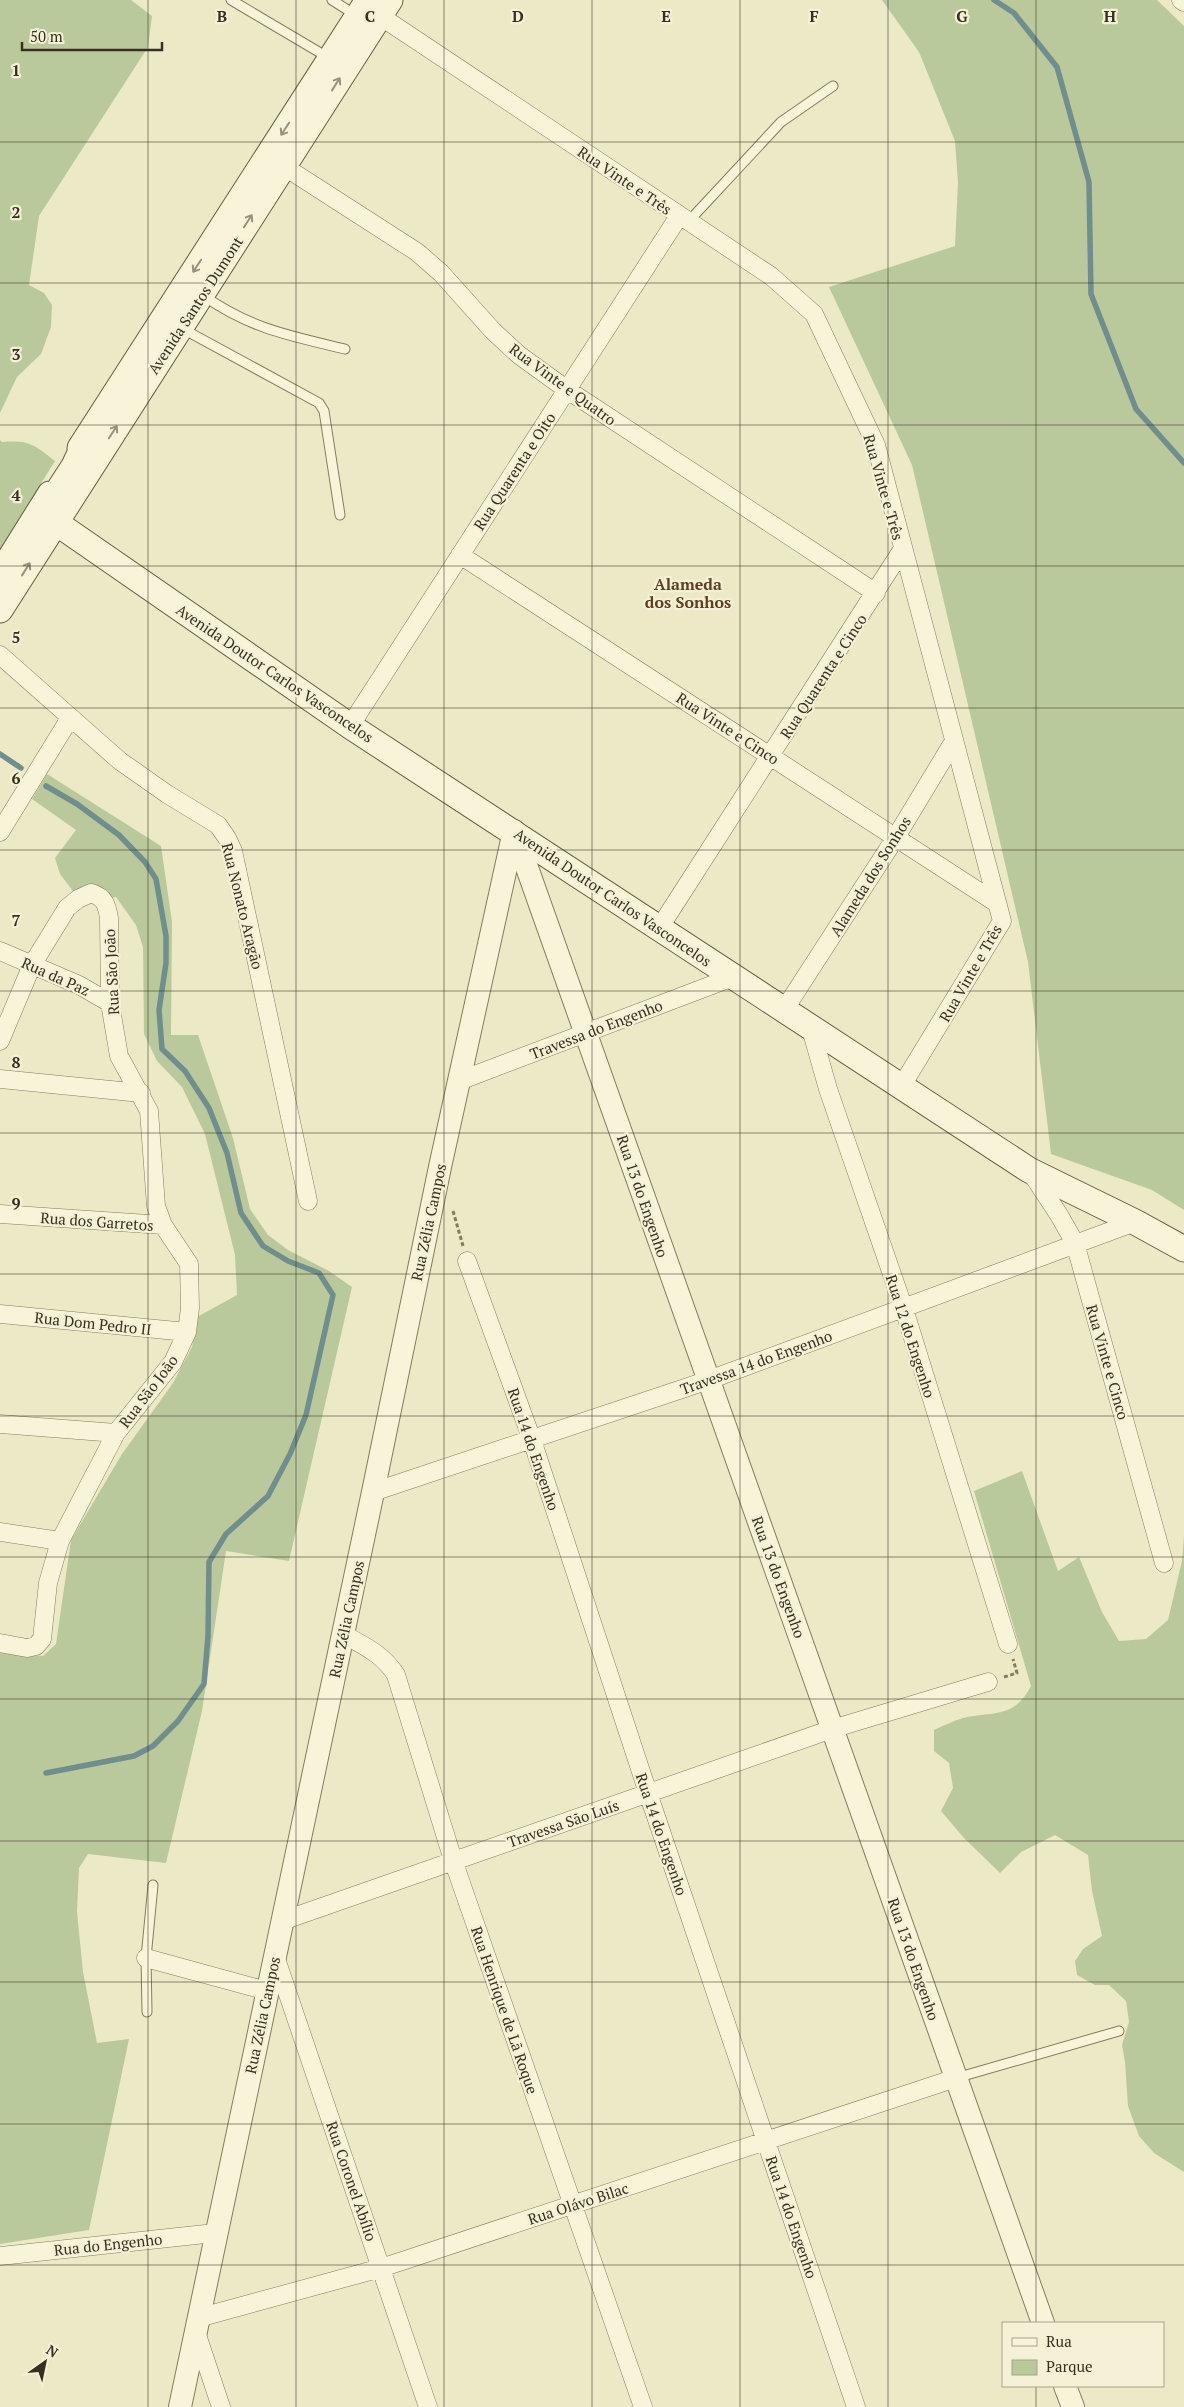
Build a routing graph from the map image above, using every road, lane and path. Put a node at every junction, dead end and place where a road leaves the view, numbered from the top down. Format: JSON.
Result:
{"nodes":[{"id":1,"x":230,"y":0,"type":"edge"},
{"id":2,"x":332,"y":0,"type":"edge"},
{"id":3,"x":1181,"y":0,"type":"edge"},
{"id":4,"x":1184,"y":2,"type":"edge"},
{"id":5,"x":372,"y":10,"type":"edge"},
{"id":6,"x":330,"y":59,"type":"junction"},
{"id":7,"x":833,"y":86,"type":"dead end"},
{"id":8,"x":276,"y":161,"type":"junction"},
{"id":9,"x":683,"y":219,"type":"junction"},
{"id":10,"x":201,"y":294,"type":"junction"},
{"id":11,"x":180,"y":327,"type":"junction"},
{"id":12,"x":345,"y":349,"type":"dead end"},
{"id":13,"x":566,"y":389,"type":"junction"},
{"id":14,"x":88,"y":434,"type":"junction"},
{"id":15,"x":340,"y":515,"type":"dead end"},
{"id":16,"x":55,"y":522,"type":"junction"},
{"id":17,"x":902,"y":550,"type":"junction"},
{"id":18,"x":460,"y":555,"type":"junction"},
{"id":19,"x":0,"y":574,"type":"edge"},
{"id":20,"x":876,"y":593,"type":"junction"},
{"id":21,"x":0,"y":610,"type":"edge"},
{"id":22,"x":0,"y":655,"type":"edge"},
{"id":23,"x":70,"y":718,"type":"junction"},
{"id":24,"x":350,"y":726,"type":"junction"},
{"id":25,"x":954,"y":741,"type":"junction"},
{"id":26,"x":771,"y":757,"type":"junction"},
{"id":27,"x":514,"y":831,"type":"junction"},
{"id":28,"x":0,"y":832,"type":"edge"},
{"id":29,"x":896,"y":837,"type":"junction"},
{"id":30,"x":995,"y":902,"type":"junction"},
{"id":31,"x":660,"y":928,"type":"junction"},
{"id":32,"x":0,"y":951,"type":"edge"},
{"id":33,"x":32,"y":965,"type":"junction"},
{"id":34,"x":733,"y":977,"type":"junction"},
{"id":35,"x":110,"y":1003,"type":"junction"},
{"id":36,"x":784,"y":1010,"type":"junction"},
{"id":37,"x":811,"y":1028,"type":"junction"},
{"id":38,"x":586,"y":1034,"type":"junction"},
{"id":39,"x":0,"y":1041,"type":"edge"},
{"id":40,"x":0,"y":1079,"type":"edge"},
{"id":41,"x":459,"y":1081,"type":"junction"},
{"id":42,"x":901,"y":1088,"type":"junction"},
{"id":43,"x":141,"y":1093,"type":"junction"},
{"id":44,"x":1029,"y":1170,"type":"junction"},
{"id":45,"x":308,"y":1201,"type":"dead end"},
{"id":46,"x":451,"y":1205,"type":"dead end"},
{"id":47,"x":0,"y":1214,"type":"edge"},
{"id":48,"x":1135,"y":1222,"type":"junction"},
{"id":49,"x":163,"y":1225,"type":"junction"},
{"id":50,"x":1075,"y":1243,"type":"junction"},
{"id":51,"x":1184,"y":1249,"type":"edge"},
{"id":52,"x":467,"y":1261,"type":"joint"},
{"id":53,"x":904,"y":1309,"type":"junction"},
{"id":54,"x":0,"y":1314,"type":"edge"},
{"id":55,"x":186,"y":1332,"type":"junction"},
{"id":56,"x":709,"y":1380,"type":"junction"},
{"id":57,"x":0,"y":1424,"type":"edge"},
{"id":58,"x":116,"y":1433,"type":"junction"},
{"id":59,"x":532,"y":1440,"type":"junction"},
{"id":60,"x":374,"y":1492,"type":"junction"},
{"id":61,"x":0,"y":1532,"type":"edge"},
{"id":62,"x":60,"y":1541,"type":"junction"},
{"id":63,"x":1164,"y":1563,"type":"dead end"},
{"id":64,"x":343,"y":1634,"type":"junction"},
{"id":65,"x":0,"y":1643,"type":"edge"},
{"id":66,"x":1008,"y":1644,"type":"joint"},
{"id":67,"x":988,"y":1682,"type":"joint"},
{"id":68,"x":832,"y":1729,"type":"junction"},
{"id":69,"x":648,"y":1793,"type":"junction"},
{"id":70,"x":453,"y":1860,"type":"junction"},
{"id":71,"x":153,"y":1884,"type":"dead end"},
{"id":72,"x":282,"y":1921,"type":"junction"},
{"id":73,"x":275,"y":1956,"type":"junction"},
{"id":74,"x":146,"y":1958,"type":"junction"},
{"id":75,"x":267,"y":1991,"type":"junction"},
{"id":76,"x":147,"y":2012,"type":"dead end"},
{"id":77,"x":1119,"y":2031,"type":"dead end"},
{"id":78,"x":956,"y":2078,"type":"junction"},
{"id":79,"x":766,"y":2141,"type":"junction"},
{"id":80,"x":572,"y":2204,"type":"junction"},
{"id":81,"x":215,"y":2233,"type":"junction"},
{"id":82,"x":0,"y":2256,"type":"edge"},
{"id":83,"x":381,"y":2268,"type":"junction"},
{"id":84,"x":1043,"y":2322,"type":"edge"},
{"id":85,"x":197,"y":2325,"type":"junction"},
{"id":86,"x":1065,"y":2387,"type":"edge"},
{"id":87,"x":180,"y":2407,"type":"edge"},
{"id":88,"x":221,"y":2407,"type":"edge"},
{"id":89,"x":428,"y":2407,"type":"edge"},
{"id":90,"x":642,"y":2407,"type":"edge"},
{"id":91,"x":856,"y":2407,"type":"edge"},
{"id":92,"x":1073,"y":2407,"type":"edge"}],
"edges":[{"from":1,"to":6,"type":"lane"},
{"from":2,"to":5,"type":"lane"},
{"from":3,"to":4,"type":"street"},
{"from":5,"to":6,"type":"main road","name":"Avenida Santos Dumont"},
{"from":8,"to":5,"type":"main road","name":"Avenida Santos Dumont","one_way":true},
{"from":5,"to":9,"type":"street","name":"Rua Vinte e Três"},
{"from":6,"to":8,"type":"main road","name":"Avenida Santos Dumont","one_way":true},
{"from":7,"to":9,"type":"lane"},
{"from":10,"to":8,"type":"main road","name":"Avenida Santos Dumont","one_way":true},
{"from":8,"to":13,"type":"street","name":"Rua Vinte e Quatro"},
{"from":8,"to":14,"type":"main road","name":"Avenida Santos Dumont","one_way":true},
{"from":9,"to":13,"type":"street","name":"Rua Quarenta e Oito"},
{"from":9,"to":17,"type":"street","name":"Rua Vinte e Três"},
{"from":10,"to":11,"type":"main road","name":"Avenida Santos Dumont"},
{"from":10,"to":12,"type":"lane"},
{"from":11,"to":15,"type":"lane"},
{"from":16,"to":11,"type":"main road","name":"Avenida Santos Dumont","one_way":true},
{"from":13,"to":18,"type":"street","name":"Rua Quarenta e Oito"},
{"from":13,"to":20,"type":"street","name":"Rua Vinte e Quatro"},
{"from":14,"to":16,"type":"main road"},
{"from":14,"to":19,"type":"main road","name":"Avenida Santos Dumont"},
{"from":21,"to":16,"type":"main road","name":"Avenida Santos Dumont","one_way":true},
{"from":16,"to":24,"type":"main road","name":"Avenida Doutor Carlos Vasconcelos"},
{"from":17,"to":20,"type":"street","name":"Rua Quarenta e Cinco"},
{"from":17,"to":25,"type":"street","name":"Rua Vinte e Três"},
{"from":18,"to":24,"type":"street","name":"Rua Quarenta e Oito"},
{"from":18,"to":26,"type":"street","name":"Rua Vinte e Cinco"},
{"from":20,"to":26,"type":"street","name":"Rua Quarenta e Cinco"},
{"from":22,"to":23,"type":"street","name":"Rua Nonato Aragão"},
{"from":23,"to":28,"type":"street"},
{"from":23,"to":45,"type":"street","name":"Rua Nonato Aragão"},
{"from":24,"to":27,"type":"main road","name":"Avenida Doutor Carlos Vasconcelos"},
{"from":25,"to":29,"type":"street","name":"Alameda dos Sonhos"},
{"from":25,"to":30,"type":"street","name":"Rua Vinte e Três"},
{"from":26,"to":29,"type":"street","name":"Rua Vinte e Cinco"},
{"from":26,"to":31,"type":"street","name":"Rua Quarenta e Cinco"},
{"from":27,"to":31,"type":"main road","name":"Avenida Doutor Carlos Vasconcelos"},
{"from":27,"to":38,"type":"street","name":"Rua 13 do Engenho"},
{"from":27,"to":41,"type":"street","name":"Rua Zélia Campos"},
{"from":29,"to":30,"type":"street","name":"Rua Vinte e Cinco"},
{"from":29,"to":36,"type":"street","name":"Alameda dos Sonhos"},
{"from":30,"to":42,"type":"street","name":"Rua Vinte e Três"},
{"from":31,"to":34,"type":"main road","name":"Avenida Doutor Carlos Vasconcelos"},
{"from":32,"to":33,"type":"street","name":"Rua da Paz"},
{"from":33,"to":35,"type":"street","name":"Rua da Paz"},
{"from":33,"to":35,"type":"street","name":"Rua São João"},
{"from":33,"to":39,"type":"street"},
{"from":34,"to":36,"type":"main road","name":"Avenida Doutor Carlos Vasconcelos"},
{"from":34,"to":38,"type":"street","name":"Travessa do Engenho"},
{"from":35,"to":43,"type":"street","name":"Rua São João"},
{"from":36,"to":37,"type":"main road","name":"Avenida Doutor Carlos Vasconcelos"},
{"from":37,"to":42,"type":"main road","name":"Avenida Doutor Carlos Vasconcelos"},
{"from":37,"to":53,"type":"street","name":"Rua 12 do Engenho"},
{"from":38,"to":41,"type":"street","name":"Travessa do Engenho"},
{"from":38,"to":56,"type":"street","name":"Rua 13 do Engenho"},
{"from":40,"to":43,"type":"street"},
{"from":41,"to":60,"type":"street","name":"Rua Zélia Campos"},
{"from":42,"to":44,"type":"main road","name":"Avenida Doutor Carlos Vasconcelos"},
{"from":43,"to":49,"type":"street","name":"Rua São João"},
{"from":44,"to":48,"type":"main road","name":"Avenida Doutor Carlos Vasconcelos"},
{"from":44,"to":50,"type":"street","name":"Rua Vinte e Cinco"},
{"from":46,"to":52,"type":"path"},
{"from":47,"to":49,"type":"street","name":"Rua dos Garretos"},
{"from":48,"to":50,"type":"street","name":"Travessa 14 do Engenho"},
{"from":48,"to":51,"type":"main road","name":"Avenida Doutor Carlos Vasconcelos"},
{"from":49,"to":55,"type":"street","name":"Rua São João"},
{"from":50,"to":53,"type":"street","name":"Travessa 14 do Engenho"},
{"from":50,"to":63,"type":"street","name":"Rua Vinte e Cinco"},
{"from":52,"to":59,"type":"street","name":"Rua 14 do Engenho"},
{"from":53,"to":56,"type":"street","name":"Travessa 14 do Engenho"},
{"from":53,"to":66,"type":"street","name":"Rua 12 do Engenho"},
{"from":54,"to":55,"type":"street","name":"Rua Dom Pedro II"},
{"from":55,"to":58,"type":"street","name":"Rua São João"},
{"from":56,"to":59,"type":"street","name":"Travessa 14 do Engenho"},
{"from":56,"to":68,"type":"street","name":"Rua 13 do Engenho"},
{"from":57,"to":58,"type":"street"},
{"from":58,"to":62,"type":"street","name":"Rua São João"},
{"from":59,"to":60,"type":"street","name":"Travessa 14 do Engenho"},
{"from":59,"to":69,"type":"street","name":"Rua 14 do Engenho"},
{"from":60,"to":64,"type":"street","name":"Rua Zélia Campos"},
{"from":61,"to":62,"type":"street"},
{"from":62,"to":65,"type":"street","name":"Rua São João"},
{"from":64,"to":70,"type":"street","name":"Rua Henrique de Lã Roque"},
{"from":64,"to":72,"type":"street","name":"Rua Zélia Campos"},
{"from":66,"to":67,"type":"path"},
{"from":67,"to":68,"type":"street","name":"Travessa São Luís"},
{"from":68,"to":69,"type":"street","name":"Travessa São Luís"},
{"from":68,"to":78,"type":"street","name":"Rua 13 do Engenho"},
{"from":69,"to":70,"type":"street","name":"Travessa São Luís"},
{"from":69,"to":79,"type":"street","name":"Rua 14 do Engenho"},
{"from":70,"to":72,"type":"street","name":"Travessa São Luís"},
{"from":70,"to":80,"type":"street","name":"Rua Henrique de Lã Roque"},
{"from":71,"to":74,"type":"lane"},
{"from":72,"to":73,"type":"street","name":"Rua Zélia Campos"},
{"from":73,"to":75,"type":"street","name":"Rua Zélia Campos"},
{"from":73,"to":83,"type":"street","name":"Rua Coronel Abílio"},
{"from":74,"to":75,"type":"street"},
{"from":74,"to":76,"type":"lane"},
{"from":75,"to":81,"type":"street","name":"Rua Zélia Campos"},
{"from":77,"to":78,"type":"lane"},
{"from":78,"to":79,"type":"street","name":"Rua Olávo Bilac"},
{"from":78,"to":84,"type":"street","name":"Rua 13 do Engenho"},
{"from":79,"to":80,"type":"street","name":"Rua Olávo Bilac"},
{"from":79,"to":91,"type":"street","name":"Rua 14 do Engenho"},
{"from":80,"to":83,"type":"street","name":"Rua Olávo Bilac"},
{"from":80,"to":90,"type":"street","name":"Rua Henrique de Lã Roque"},
{"from":81,"to":82,"type":"street","name":"Rua do Engenho"},
{"from":81,"to":85,"type":"street","name":"Rua Zélia Campos"},
{"from":83,"to":85,"type":"street","name":"Rua Olávo Bilac"},
{"from":83,"to":89,"type":"street","name":"Rua Coronel Abílio"},
{"from":85,"to":87,"type":"street","name":"Rua Zélia Campos"},
{"from":85,"to":88,"type":"street"},
{"from":86,"to":92,"type":"street"}]}
